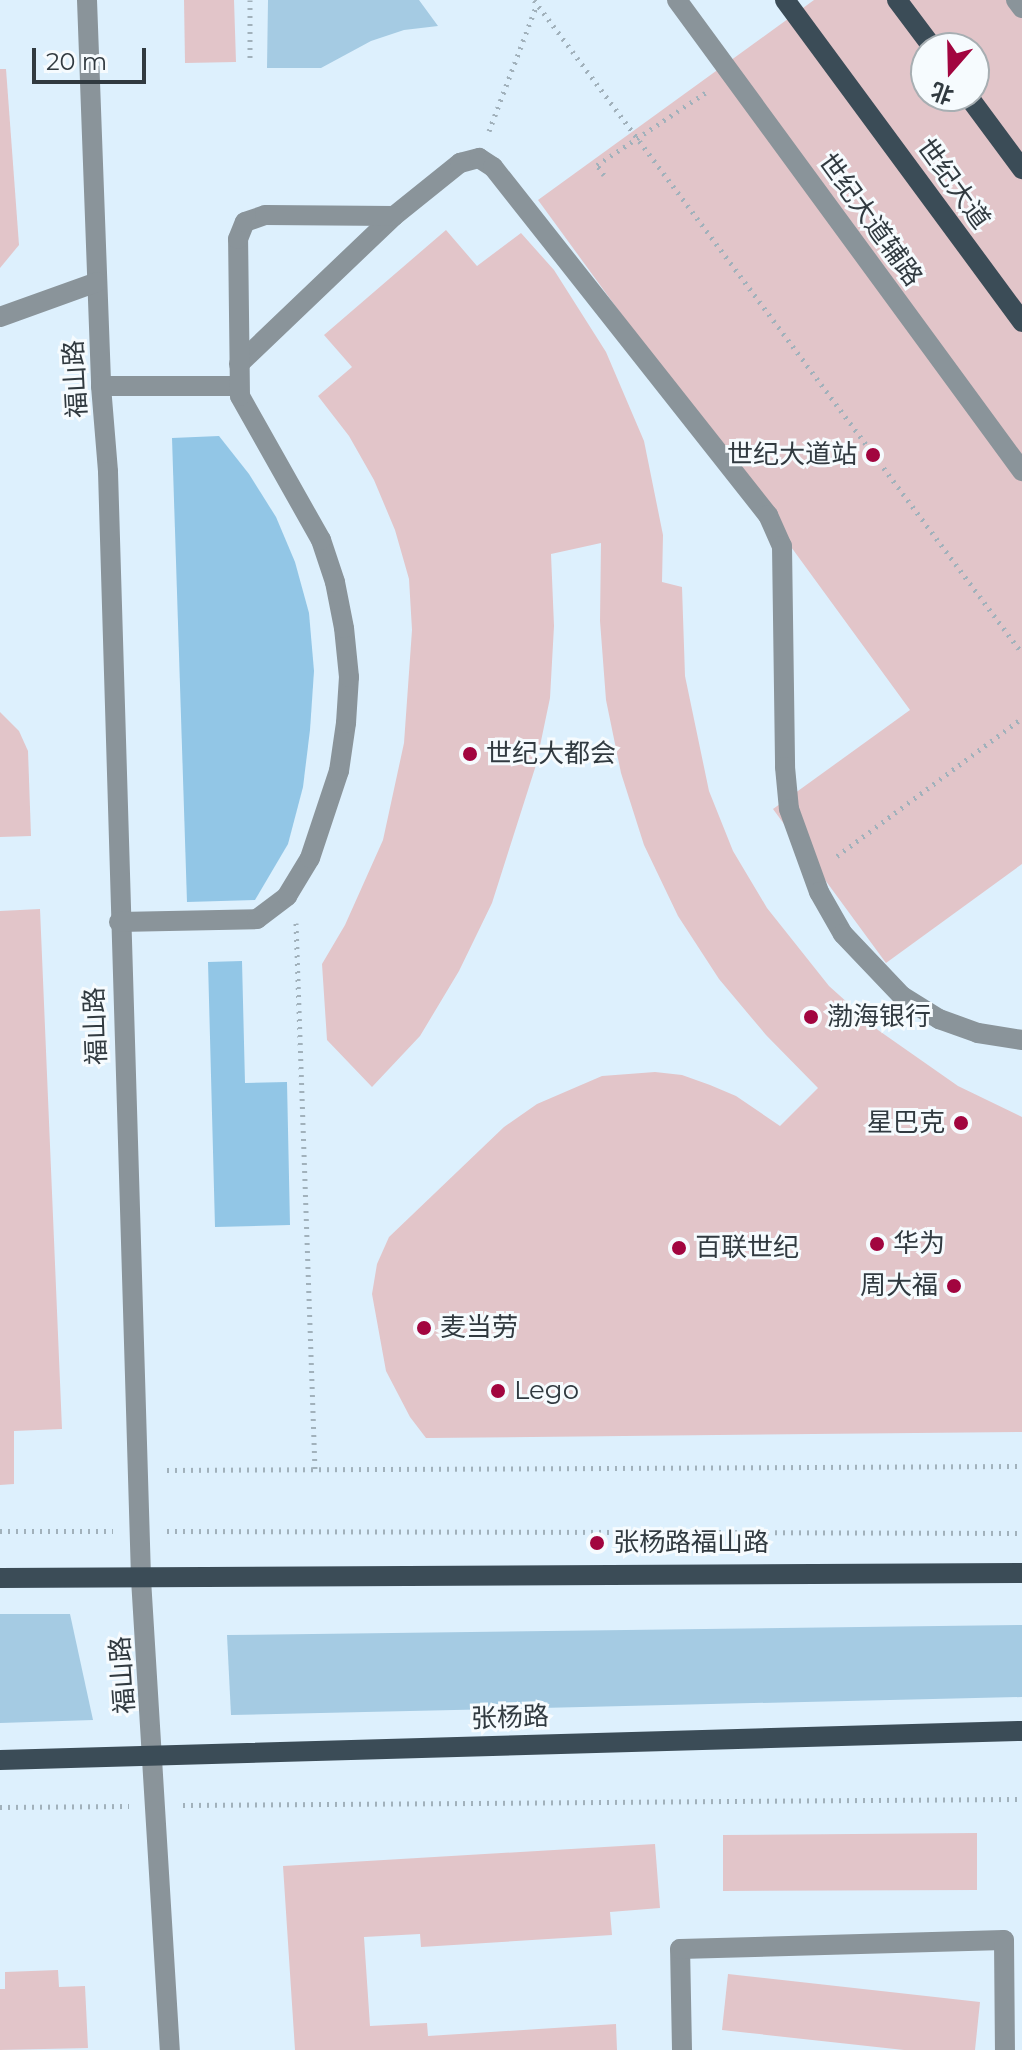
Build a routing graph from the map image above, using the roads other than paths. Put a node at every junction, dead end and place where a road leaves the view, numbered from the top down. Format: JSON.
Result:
{"nodes":[{"id":1,"x":87,"y":0,"type":"edge"},
{"id":2,"x":677,"y":0,"type":"edge"},
{"id":3,"x":785,"y":0,"type":"edge"},
{"id":4,"x":897,"y":0,"type":"edge"},
{"id":5,"x":1016,"y":0,"type":"edge"},
{"id":6,"x":1022,"y":8,"type":"edge"},
{"id":7,"x":921,"y":32,"type":"edge"},
{"id":8,"x":980,"y":112,"type":"edge"},
{"id":9,"x":1022,"y":169,"type":"edge"},
{"id":10,"x":394,"y":216,"type":"junction"},
{"id":11,"x":97,"y":282,"type":"junction"},
{"id":12,"x":0,"y":317,"type":"edge"},
{"id":13,"x":1022,"y":322,"type":"edge"},
{"id":14,"x":239,"y":364,"type":"junction"},
{"id":15,"x":101,"y":386,"type":"junction"},
{"id":16,"x":239,"y":386,"type":"junction"},
{"id":17,"x":1022,"y":471,"type":"edge"},
{"id":18,"x":119,"y":922,"type":"junction"},
{"id":19,"x":1022,"y":1040,"type":"edge"},
{"id":20,"x":1022,"y":1573,"type":"edge"},
{"id":21,"x":0,"y":1578,"type":"edge"},
{"id":22,"x":141,"y":1579,"type":"junction"},
{"id":23,"x":1022,"y":1731,"type":"edge"},
{"id":24,"x":155,"y":1755,"type":"junction"},
{"id":25,"x":0,"y":1760,"type":"edge"},
{"id":26,"x":170,"y":2050,"type":"edge"},
{"id":27,"x":682,"y":2050,"type":"edge"},
{"id":28,"x":1005,"y":2050,"type":"edge"}],
"edges":[{"from":1,"to":11,"type":"street","name":"福山路"},
{"from":2,"to":17,"type":"street","name":"世纪大道辅路"},
{"from":3,"to":13,"type":"main road","name":"世纪大道"},
{"from":4,"to":7,"type":"main road"},
{"from":5,"to":6,"type":"street"},
{"from":8,"to":9,"type":"main road"},
{"from":10,"to":14,"type":"street"},
{"from":10,"to":14,"type":"street"},
{"from":10,"to":19,"type":"street"},
{"from":11,"to":12,"type":"street"},
{"from":11,"to":15,"type":"street","name":"福山路"},
{"from":14,"to":16,"type":"street"},
{"from":15,"to":16,"type":"street"},
{"from":15,"to":18,"type":"street","name":"福山路"},
{"from":16,"to":18,"type":"street"},
{"from":18,"to":22,"type":"street","name":"福山路"},
{"from":20,"to":22,"type":"main road"},
{"from":21,"to":22,"type":"main road"},
{"from":22,"to":24,"type":"street","name":"福山路"},
{"from":23,"to":24,"type":"main road","name":"张杨路"},
{"from":24,"to":25,"type":"main road","name":"张杨路"},
{"from":24,"to":26,"type":"street","name":"福山路"},
{"from":27,"to":28,"type":"street"}]}
